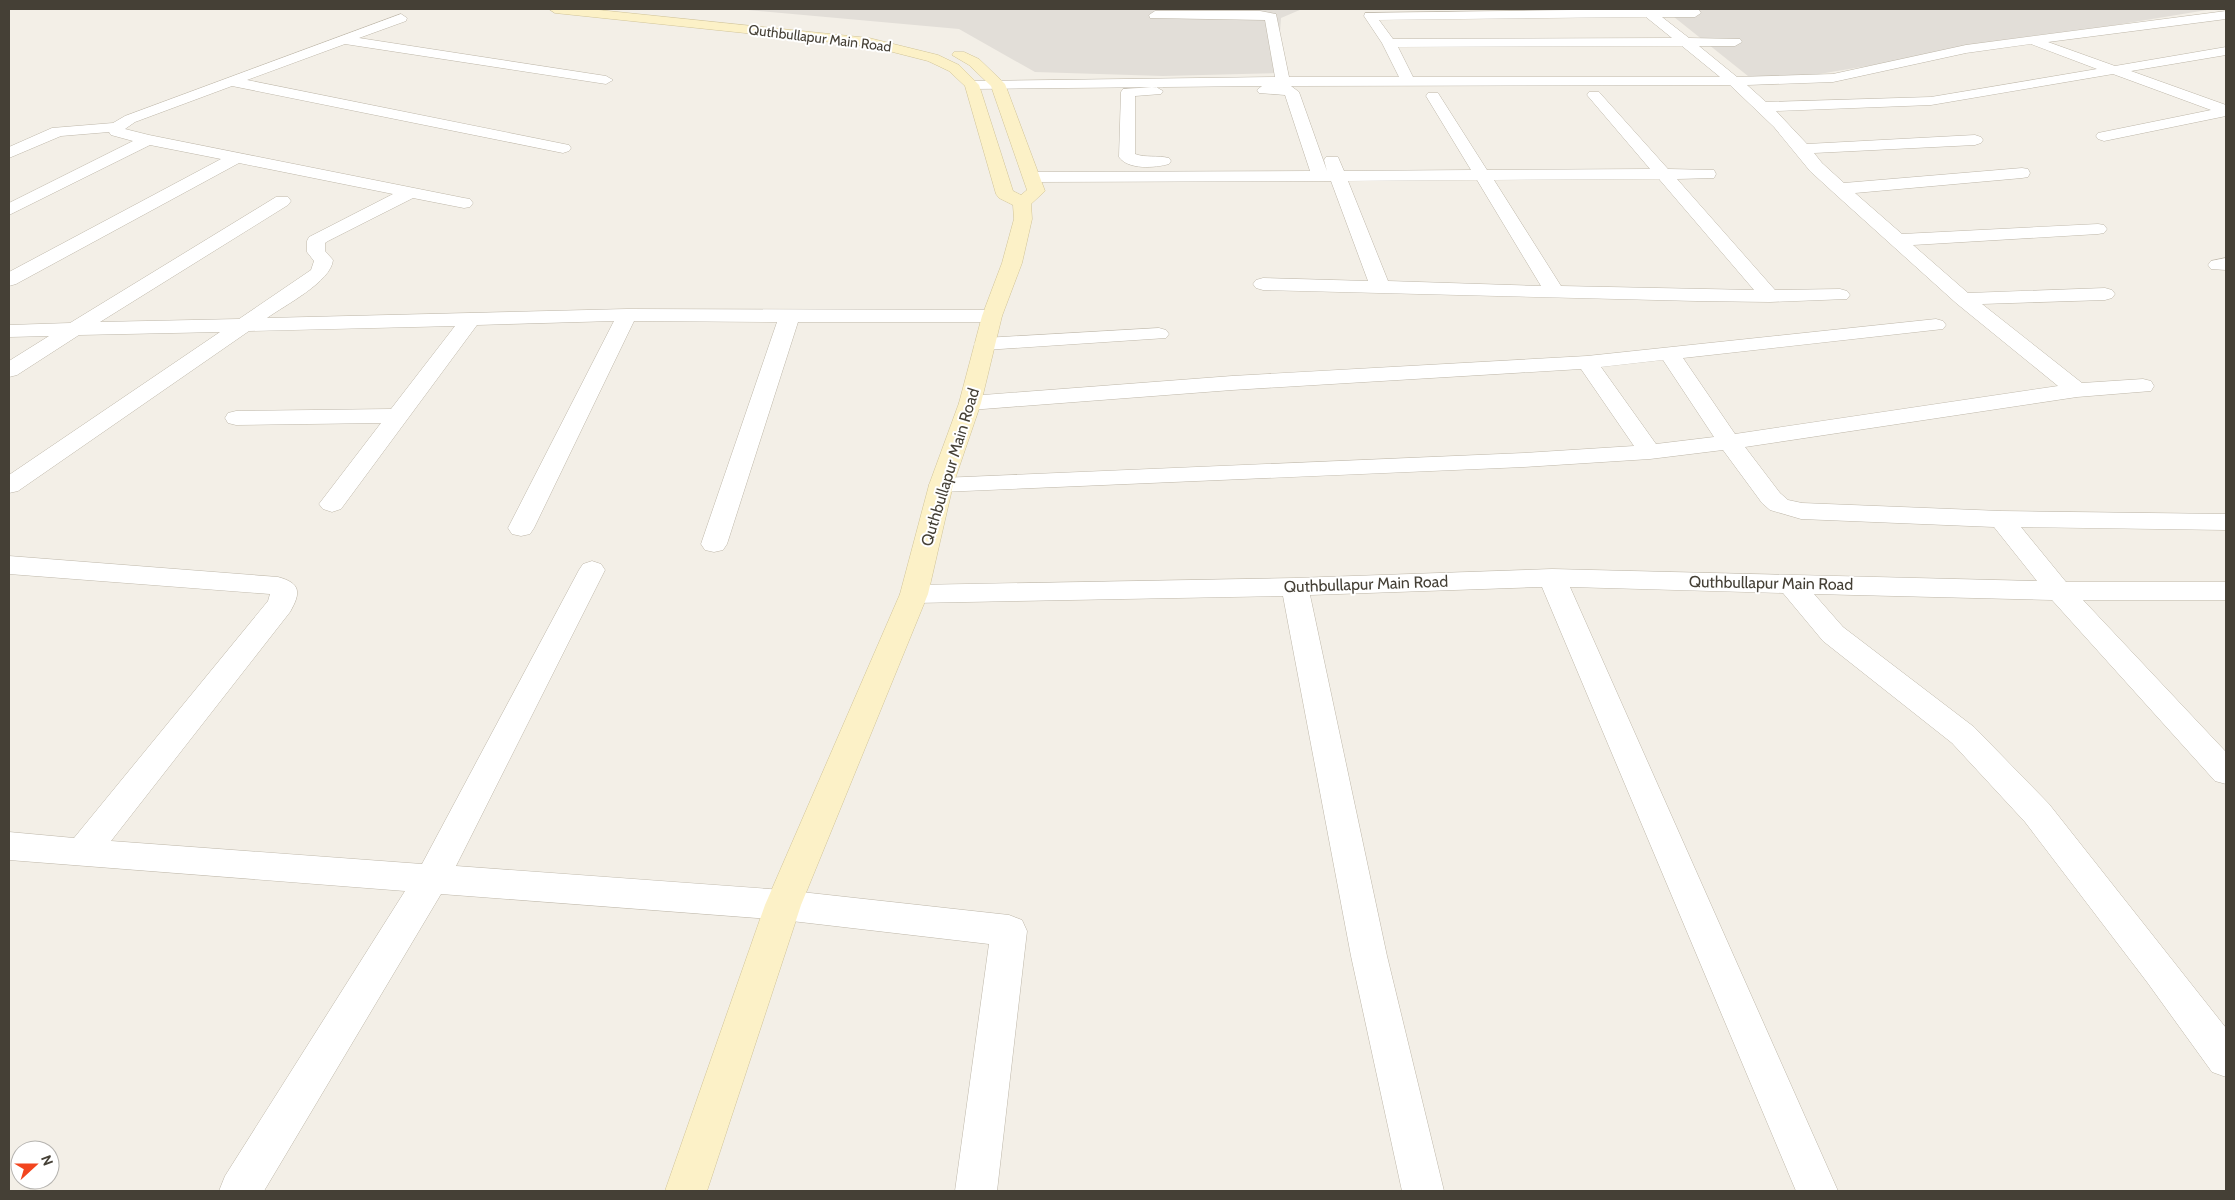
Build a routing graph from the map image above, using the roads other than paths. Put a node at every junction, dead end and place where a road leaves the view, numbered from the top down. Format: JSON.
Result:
{"nodes":[{"id":1,"x":555,"y":9,"type":"edge"},
{"id":2,"x":619,"y":9,"type":"edge"},
{"id":3,"x":1647,"y":11,"type":"edge"},
{"id":4,"x":1695,"y":13,"type":"dead end"},
{"id":5,"x":1155,"y":15,"type":"dead end"},
{"id":6,"x":2226,"y":15,"type":"edge"},
{"id":7,"x":401,"y":18,"type":"dead end"},
{"id":8,"x":344,"y":40,"type":"junction"},
{"id":9,"x":2031,"y":41,"type":"junction"},
{"id":10,"x":1735,"y":42,"type":"dead end"},
{"id":11,"x":1389,"y":43,"type":"junction"},
{"id":12,"x":1688,"y":43,"type":"junction"},
{"id":13,"x":2226,"y":51,"type":"edge"},
{"id":14,"x":2114,"y":70,"type":"junction"},
{"id":15,"x":606,"y":80,"type":"dead end"},
{"id":16,"x":1734,"y":81,"type":"junction"},
{"id":17,"x":232,"y":82,"type":"junction"},
{"id":18,"x":1282,"y":82,"type":"junction"},
{"id":19,"x":1408,"y":82,"type":"junction"},
{"id":20,"x":998,"y":84,"type":"junction"},
{"id":21,"x":972,"y":85,"type":"junction"},
{"id":22,"x":1594,"y":95,"type":"dead end"},
{"id":23,"x":1432,"y":96,"type":"dead end"},
{"id":24,"x":1761,"y":107,"type":"junction"},
{"id":25,"x":2226,"y":110,"type":"edge"},
{"id":26,"x":1318,"y":118,"type":"dead end"},
{"id":27,"x":116,"y":127,"type":"junction"},
{"id":28,"x":2104,"y":136,"type":"dead end"},
{"id":29,"x":148,"y":140,"type":"junction"},
{"id":30,"x":1975,"y":140,"type":"dead end"},
{"id":31,"x":563,"y":148,"type":"dead end"},
{"id":32,"x":1804,"y":149,"type":"junction"},
{"id":33,"x":9,"y":153,"type":"edge"},
{"id":34,"x":238,"y":157,"type":"junction"},
{"id":35,"x":1296,"y":160,"type":"dead end"},
{"id":36,"x":1238,"y":161,"type":"dead end"},
{"id":37,"x":1324,"y":170,"type":"junction"},
{"id":38,"x":1481,"y":174,"type":"junction"},
{"id":39,"x":1663,"y":174,"type":"junction"},
{"id":40,"x":1708,"y":174,"type":"dead end"},
{"id":41,"x":2022,"y":174,"type":"dead end"},
{"id":42,"x":1032,"y":176,"type":"junction"},
{"id":43,"x":1840,"y":189,"type":"junction"},
{"id":44,"x":411,"y":192,"type":"junction"},
{"id":45,"x":282,"y":200,"type":"dead end"},
{"id":46,"x":464,"y":203,"type":"dead end"},
{"id":47,"x":1022,"y":203,"type":"junction"},
{"id":48,"x":9,"y":210,"type":"edge"},
{"id":49,"x":2098,"y":229,"type":"dead end"},
{"id":50,"x":1897,"y":240,"type":"junction"},
{"id":51,"x":9,"y":280,"type":"edge"},
{"id":52,"x":1263,"y":284,"type":"dead end"},
{"id":53,"x":1380,"y":286,"type":"junction"},
{"id":54,"x":1556,"y":292,"type":"junction"},
{"id":55,"x":2105,"y":294,"type":"dead end"},
{"id":56,"x":1840,"y":295,"type":"dead end"},
{"id":57,"x":1770,"y":296,"type":"junction"},
{"id":58,"x":1964,"y":299,"type":"junction"},
{"id":59,"x":790,"y":314,"type":"junction"},
{"id":60,"x":627,"y":315,"type":"junction"},
{"id":61,"x":992,"y":316,"type":"junction"},
{"id":62,"x":470,"y":320,"type":"junction"},
{"id":63,"x":1936,"y":325,"type":"dead end"},
{"id":64,"x":244,"y":327,"type":"junction"},
{"id":65,"x":72,"y":329,"type":"junction"},
{"id":66,"x":9,"y":331,"type":"edge"},
{"id":67,"x":1159,"y":334,"type":"dead end"},
{"id":68,"x":985,"y":344,"type":"junction"},
{"id":69,"x":1670,"y":354,"type":"junction"},
{"id":70,"x":1587,"y":362,"type":"junction"},
{"id":71,"x":9,"y":370,"type":"edge"},
{"id":72,"x":2143,"y":386,"type":"dead end"},
{"id":73,"x":2077,"y":390,"type":"junction"},
{"id":74,"x":970,"y":402,"type":"junction"},
{"id":75,"x":396,"y":416,"type":"junction"},
{"id":76,"x":236,"y":418,"type":"dead end"},
{"id":77,"x":1729,"y":442,"type":"junction"},
{"id":78,"x":1650,"y":452,"type":"junction"},
{"id":79,"x":941,"y":485,"type":"junction"},
{"id":80,"x":9,"y":486,"type":"edge"},
{"id":81,"x":332,"y":504,"type":"dead end"},
{"id":82,"x":2001,"y":519,"type":"junction"},
{"id":83,"x":2226,"y":522,"type":"edge"},
{"id":84,"x":521,"y":528,"type":"dead end"},
{"id":85,"x":714,"y":544,"type":"dead end"},
{"id":86,"x":9,"y":566,"type":"edge"},
{"id":87,"x":592,"y":570,"type":"dead end"},
{"id":88,"x":1552,"y":578,"type":"junction"},
{"id":89,"x":1790,"y":583,"type":"junction"},
{"id":90,"x":1295,"y":587,"type":"junction"},
{"id":91,"x":2059,"y":591,"type":"junction"},
{"id":92,"x":2226,"y":591,"type":"edge"},
{"id":93,"x":914,"y":594,"type":"junction"},
{"id":94,"x":2226,"y":772,"type":"edge"},
{"id":95,"x":9,"y":846,"type":"edge"},
{"id":96,"x":82,"y":853,"type":"junction"},
{"id":97,"x":432,"y":879,"type":"junction"},
{"id":98,"x":783,"y":905,"type":"junction"},
{"id":99,"x":2226,"y":1059,"type":"edge"},
{"id":100,"x":240,"y":1191,"type":"edge"},
{"id":101,"x":686,"y":1191,"type":"edge"},
{"id":102,"x":976,"y":1191,"type":"edge"},
{"id":103,"x":1423,"y":1191,"type":"edge"},
{"id":104,"x":1817,"y":1191,"type":"edge"}],
"edges":[{"from":1,"to":21,"type":"main road","name":"Quthbullapur Main Road"},
{"from":2,"to":20,"type":"main road","name":"Quthbullapur Main Road"},
{"from":3,"to":4,"type":"street"},
{"from":3,"to":11,"type":"street"},
{"from":3,"to":12,"type":"street"},
{"from":5,"to":18,"type":"street"},
{"from":6,"to":9,"type":"street"},
{"from":7,"to":8,"type":"street"},
{"from":8,"to":15,"type":"street"},
{"from":8,"to":17,"type":"street"},
{"from":9,"to":14,"type":"street"},
{"from":9,"to":16,"type":"street"},
{"from":10,"to":12,"type":"street"},
{"from":11,"to":12,"type":"street"},
{"from":11,"to":19,"type":"street"},
{"from":12,"to":16,"type":"street"},
{"from":13,"to":14,"type":"street"},
{"from":14,"to":24,"type":"street"},
{"from":14,"to":25,"type":"street"},
{"from":16,"to":19,"type":"street"},
{"from":16,"to":24,"type":"street"},
{"from":17,"to":27,"type":"street"},
{"from":17,"to":31,"type":"street"},
{"from":18,"to":19,"type":"street"},
{"from":18,"to":20,"type":"street"},
{"from":20,"to":21,"type":"street"},
{"from":20,"to":42,"type":"main road","name":"Quthbullapur Main Road"},
{"from":21,"to":47,"type":"main road","name":"Quthbullapur Main Road"},
{"from":22,"to":39,"type":"street"},
{"from":23,"to":38,"type":"street"},
{"from":24,"to":32,"type":"street"},
{"from":25,"to":28,"type":"street"},
{"from":26,"to":37,"type":"street"},
{"from":27,"to":29,"type":"street"},
{"from":27,"to":33,"type":"street"},
{"from":29,"to":34,"type":"street"},
{"from":29,"to":48,"type":"street"},
{"from":30,"to":32,"type":"street"},
{"from":32,"to":43,"type":"street"},
{"from":34,"to":44,"type":"street"},
{"from":34,"to":51,"type":"street"},
{"from":35,"to":37,"type":"street"},
{"from":36,"to":37,"type":"street"},
{"from":37,"to":38,"type":"street"},
{"from":37,"to":42,"type":"street"},
{"from":37,"to":53,"type":"street"},
{"from":38,"to":39,"type":"street"},
{"from":38,"to":54,"type":"street"},
{"from":39,"to":40,"type":"street"},
{"from":39,"to":57,"type":"street"},
{"from":41,"to":43,"type":"street"},
{"from":42,"to":47,"type":"main road","name":"Quthbullapur Main Road"},
{"from":43,"to":50,"type":"street"},
{"from":44,"to":46,"type":"street"},
{"from":44,"to":64,"type":"street"},
{"from":45,"to":65,"type":"street"},
{"from":47,"to":61,"type":"main road","name":"Quthbullapur Main Road"},
{"from":49,"to":50,"type":"street"},
{"from":50,"to":58,"type":"street"},
{"from":52,"to":53,"type":"street"},
{"from":53,"to":54,"type":"street"},
{"from":54,"to":57,"type":"street"},
{"from":55,"to":58,"type":"street"},
{"from":56,"to":57,"type":"street"},
{"from":58,"to":73,"type":"street"},
{"from":59,"to":60,"type":"street"},
{"from":59,"to":61,"type":"street"},
{"from":59,"to":85,"type":"street"},
{"from":60,"to":62,"type":"street"},
{"from":60,"to":84,"type":"street"},
{"from":61,"to":68,"type":"main road","name":"Quthbullapur Main Road"},
{"from":62,"to":64,"type":"street"},
{"from":62,"to":75,"type":"street"},
{"from":63,"to":69,"type":"street"},
{"from":64,"to":65,"type":"street"},
{"from":64,"to":80,"type":"street"},
{"from":65,"to":66,"type":"street"},
{"from":65,"to":71,"type":"street"},
{"from":67,"to":68,"type":"street"},
{"from":68,"to":74,"type":"main road","name":"Quthbullapur Main Road"},
{"from":69,"to":70,"type":"street"},
{"from":69,"to":77,"type":"street"},
{"from":70,"to":74,"type":"street"},
{"from":70,"to":78,"type":"street"},
{"from":72,"to":73,"type":"street"},
{"from":73,"to":77,"type":"street"},
{"from":74,"to":79,"type":"main road","name":"Quthbullapur Main Road"},
{"from":75,"to":76,"type":"street"},
{"from":75,"to":81,"type":"street"},
{"from":77,"to":78,"type":"street"},
{"from":77,"to":82,"type":"street"},
{"from":78,"to":79,"type":"street"},
{"from":79,"to":93,"type":"main road","name":"Quthbullapur Main Road"},
{"from":82,"to":83,"type":"street"},
{"from":82,"to":91,"type":"street"},
{"from":86,"to":96,"type":"street"},
{"from":87,"to":97,"type":"street"},
{"from":88,"to":89,"type":"street","name":"Quthbullapur Main Road"},
{"from":88,"to":90,"type":"street","name":"Quthbullapur Main Road"},
{"from":88,"to":104,"type":"street"},
{"from":89,"to":91,"type":"street","name":"Quthbullapur Main Road"},
{"from":89,"to":99,"type":"street"},
{"from":90,"to":93,"type":"street","name":"Quthbullapur Main Road"},
{"from":90,"to":103,"type":"street"},
{"from":91,"to":92,"type":"street","name":"Quthbullapur Main Road"},
{"from":91,"to":94,"type":"street"},
{"from":93,"to":98,"type":"main road"},
{"from":95,"to":96,"type":"street"},
{"from":96,"to":97,"type":"street"},
{"from":97,"to":98,"type":"street"},
{"from":97,"to":100,"type":"street"},
{"from":98,"to":101,"type":"main road"},
{"from":98,"to":102,"type":"street"}]}
